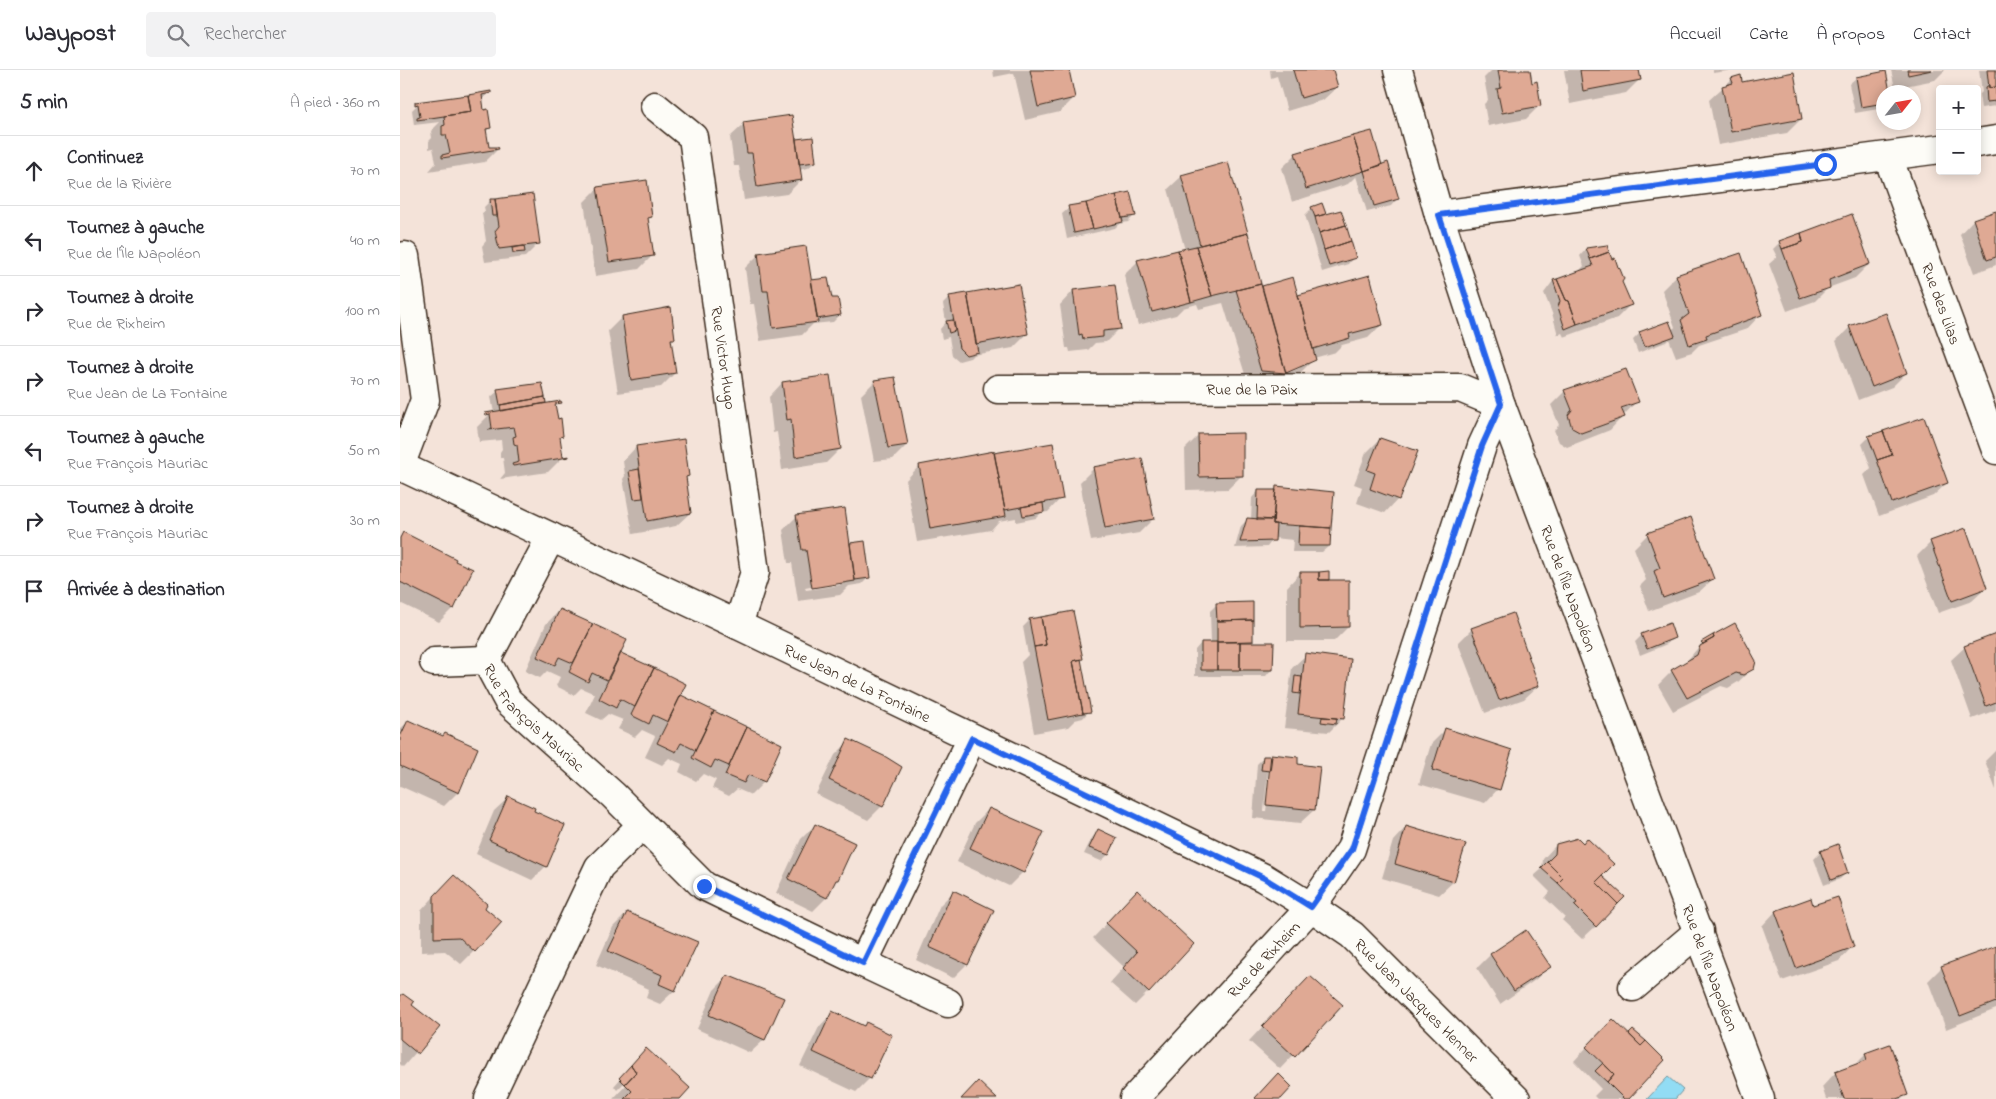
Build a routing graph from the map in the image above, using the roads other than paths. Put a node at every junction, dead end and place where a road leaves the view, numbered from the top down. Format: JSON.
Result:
{"nodes":[{"id":1,"x":1398,"y":70,"type":"edge"},
{"id":2,"x":655,"y":106,"type":"dead end"},
{"id":3,"x":1996,"y":140,"type":"edge"},
{"id":4,"x":1981,"y":142,"type":"edge"},
{"id":5,"x":1936,"y":150,"type":"edge"},
{"id":6,"x":1888,"y":157,"type":"junction"},
{"id":7,"x":1439,"y":215,"type":"junction"},
{"id":8,"x":405,"y":256,"type":"dead end"},
{"id":9,"x":998,"y":389,"type":"dead end"},
{"id":10,"x":1501,"y":404,"type":"junction"},
{"id":11,"x":1996,"y":450,"type":"edge"},
{"id":12,"x":400,"y":466,"type":"edge"},
{"id":13,"x":550,"y":537,"type":"junction"},
{"id":14,"x":738,"y":626,"type":"junction"},
{"id":15,"x":486,"y":660,"type":"junction"},
{"id":16,"x":434,"y":662,"type":"dead end"},
{"id":17,"x":972,"y":738,"type":"junction"},
{"id":18,"x":642,"y":825,"type":"junction"},
{"id":19,"x":1311,"y":907,"type":"junction"},
{"id":20,"x":1699,"y":931,"type":"junction"},
{"id":21,"x":863,"y":963,"type":"junction"},
{"id":22,"x":1633,"y":988,"type":"dead end"},
{"id":23,"x":948,"y":1003,"type":"dead end"},
{"id":24,"x":488,"y":1099,"type":"edge"},
{"id":25,"x":1134,"y":1099,"type":"edge"},
{"id":26,"x":1516,"y":1099,"type":"edge"},
{"id":27,"x":1760,"y":1099,"type":"edge"}],
"edges":[{"from":1,"to":7,"type":"street","name":"Rue de l'Île Napoléon"},
{"from":2,"to":14,"type":"street","name":"Rue Victor Hugo"},
{"from":3,"to":4,"type":"street"},
{"from":5,"to":6,"type":"street"},
{"from":6,"to":7,"type":"street"},
{"from":6,"to":11,"type":"street","name":"Rue des Lilas"},
{"from":7,"to":10,"type":"street","name":"Rue de l'Île Napoléon"},
{"from":8,"to":12,"type":"street"},
{"from":9,"to":10,"type":"street","name":"Rue de la Paix"},
{"from":10,"to":19,"type":"street","name":"Rue de Rixheim"},
{"from":10,"to":20,"type":"street","name":"Rue de l'Île Napoléon"},
{"from":12,"to":13,"type":"street","name":"Rue Jean de La Fontaine"},
{"from":13,"to":14,"type":"street","name":"Rue Jean de La Fontaine"},
{"from":13,"to":15,"type":"street","name":"Rue François Mauriac"},
{"from":14,"to":17,"type":"street","name":"Rue Jean de La Fontaine"},
{"from":15,"to":16,"type":"street"},
{"from":15,"to":18,"type":"street","name":"Rue François Mauriac"},
{"from":17,"to":19,"type":"street","name":"Rue Jean de La Fontaine"},
{"from":17,"to":21,"type":"street"},
{"from":18,"to":21,"type":"street","name":"Rue François Mauriac"},
{"from":18,"to":24,"type":"street"},
{"from":19,"to":25,"type":"street","name":"Rue de Rixheim"},
{"from":19,"to":26,"type":"street","name":"Rue Jean Jacques Henner"},
{"from":20,"to":22,"type":"street"},
{"from":20,"to":27,"type":"street","name":"Rue de l'Île Napoléon"},
{"from":21,"to":23,"type":"street","name":"Rue François Mauriac"}]}
